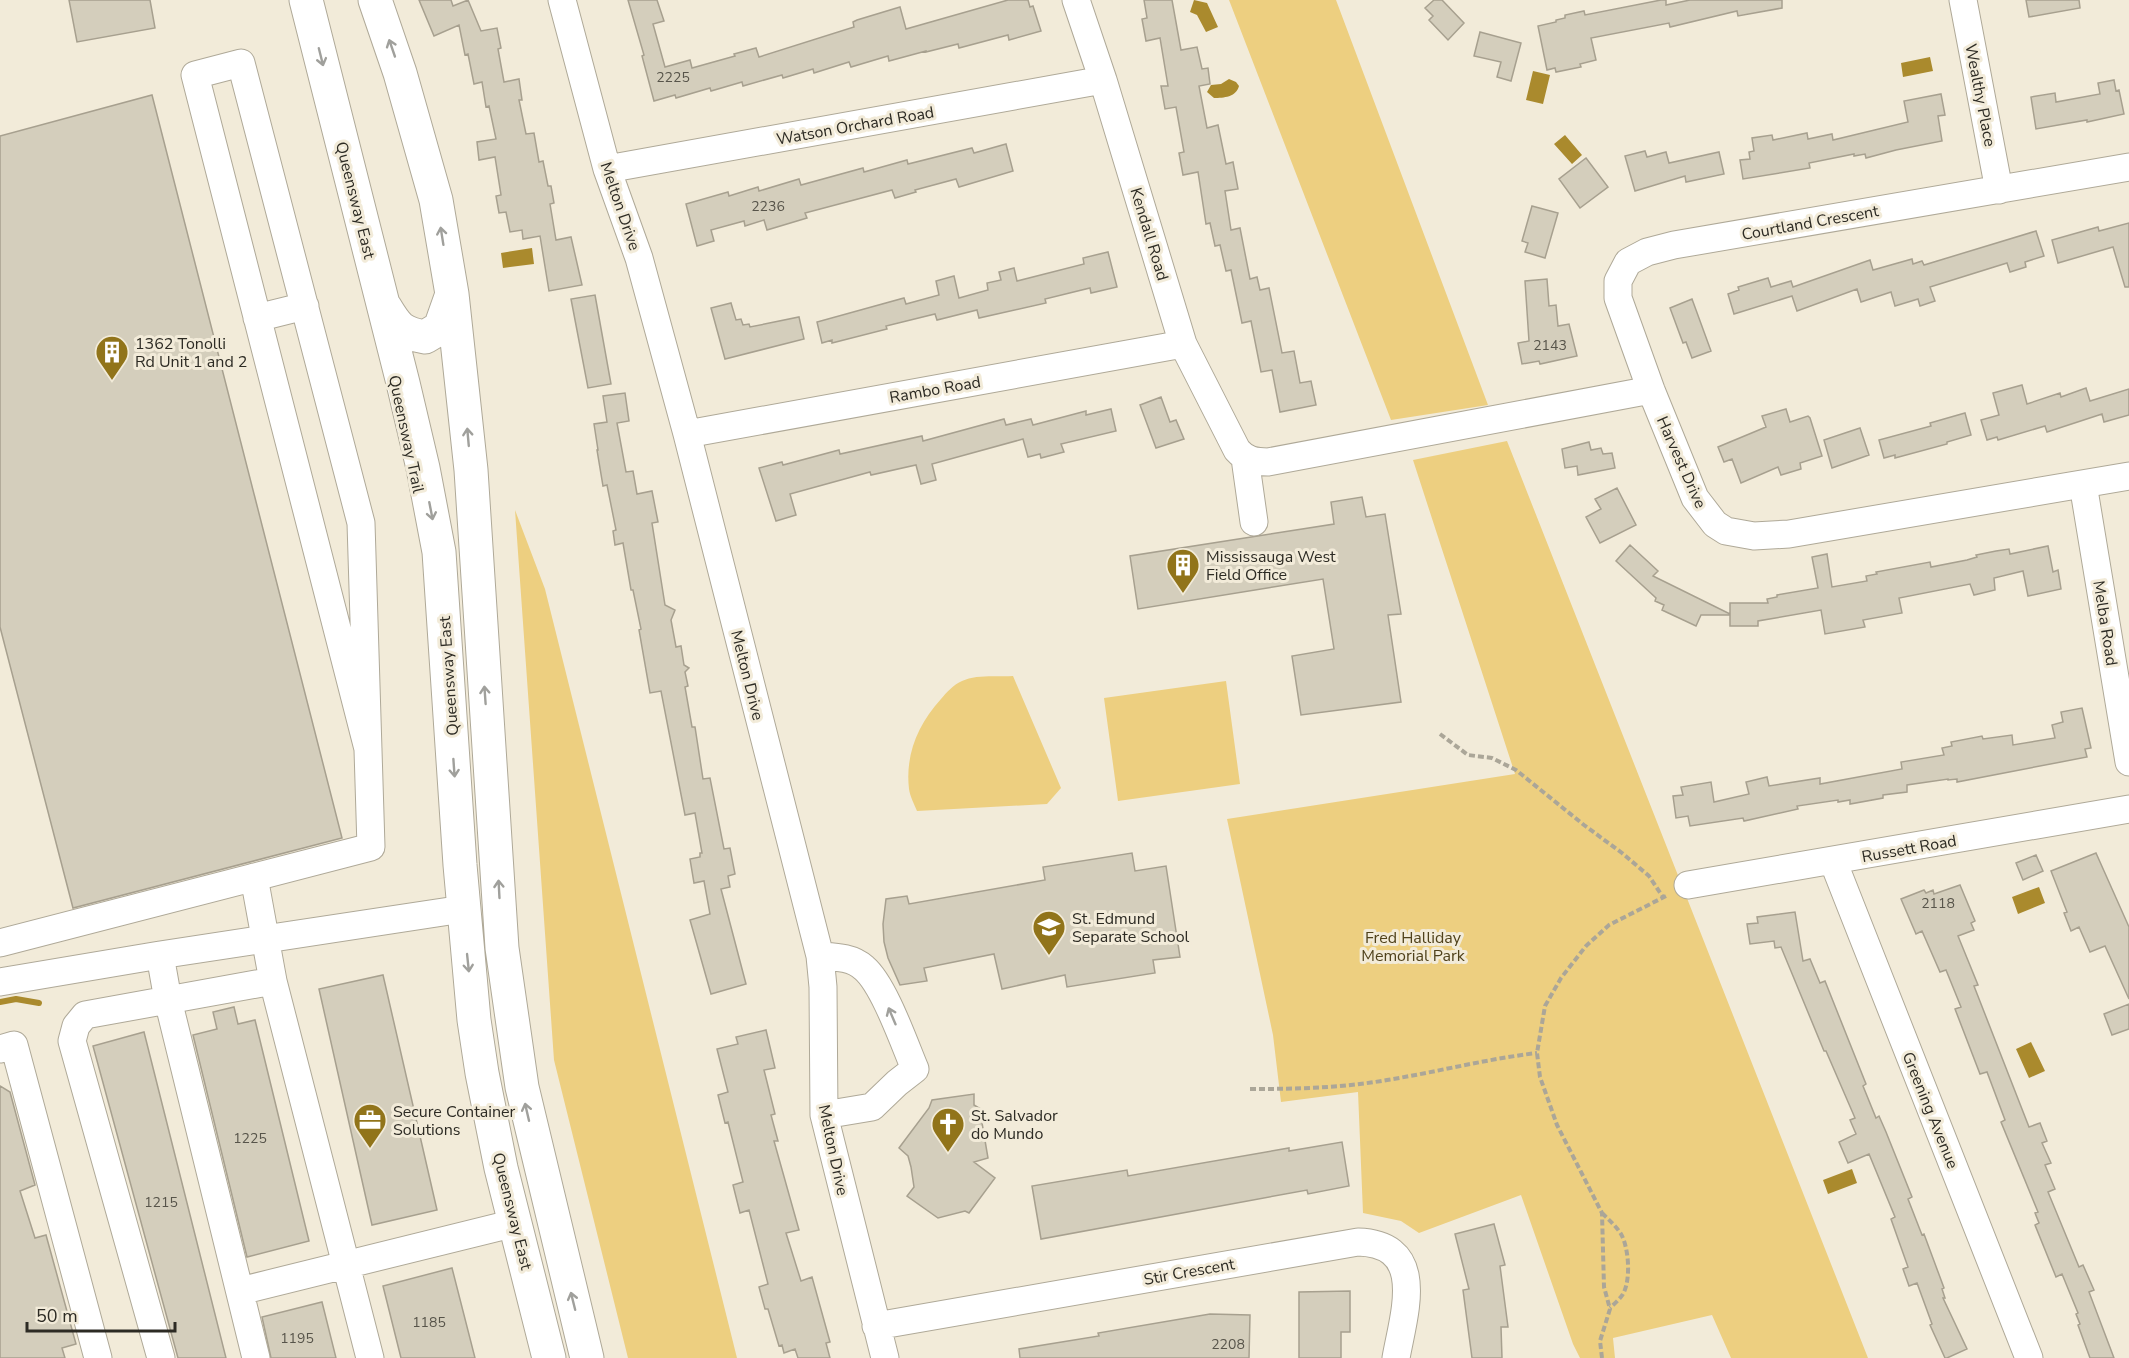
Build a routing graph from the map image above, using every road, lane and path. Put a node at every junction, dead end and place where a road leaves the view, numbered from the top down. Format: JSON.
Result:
{"nodes":[{"id":1,"x":306,"y":0,"type":"edge"},
{"id":2,"x":375,"y":0,"type":"edge"},
{"id":3,"x":562,"y":0,"type":"edge"},
{"id":4,"x":1076,"y":0,"type":"edge"},
{"id":5,"x":1963,"y":0,"type":"edge"},
{"id":6,"x":1103,"y":80,"type":"junction"},
{"id":7,"x":2129,"y":167,"type":"edge"},
{"id":8,"x":607,"y":169,"type":"junction"},
{"id":9,"x":1999,"y":190,"type":"junction"},
{"id":10,"x":452,"y":294,"type":"junction"},
{"id":11,"x":382,"y":303,"type":"junction"},
{"id":12,"x":305,"y":306,"type":"junction"},
{"id":13,"x":257,"y":318,"type":"junction"},
{"id":14,"x":1184,"y":344,"type":"junction"},
{"id":15,"x":1651,"y":390,"type":"junction"},
{"id":16,"x":687,"y":434,"type":"junction"},
{"id":17,"x":1245,"y":458,"type":"junction"},
{"id":18,"x":2129,"y":476,"type":"edge"},
{"id":19,"x":2083,"y":484,"type":"junction"},
{"id":20,"x":1254,"y":522,"type":"dead end"},
{"id":21,"x":1440,"y":734,"type":"dead end"},
{"id":22,"x":368,"y":749,"type":"junction"},
{"id":23,"x":2129,"y":762,"type":"edge"},
{"id":24,"x":2129,"y":809,"type":"edge"},
{"id":25,"x":1833,"y":861,"type":"junction"},
{"id":26,"x":254,"y":877,"type":"junction"},
{"id":27,"x":1688,"y":885,"type":"joint"},
{"id":28,"x":1663,"y":897,"type":"junction"},
{"id":29,"x":464,"y":909,"type":"junction"},
{"id":30,"x":266,"y":939,"type":"junction"},
{"id":31,"x":0,"y":945,"type":"edge"},
{"id":32,"x":160,"y":955,"type":"junction"},
{"id":33,"x":820,"y":956,"type":"junction"},
{"id":34,"x":5,"y":981,"type":"edge"},
{"id":35,"x":273,"y":981,"type":"junction"},
{"id":36,"x":168,"y":1000,"type":"junction"},
{"id":37,"x":0,"y":1049,"type":"edge"},
{"id":38,"x":1537,"y":1053,"type":"junction"},
{"id":39,"x":1250,"y":1089,"type":"dead end"},
{"id":40,"x":824,"y":1115,"type":"junction"},
{"id":41,"x":1602,"y":1214,"type":"junction"},
{"id":42,"x":515,"y":1223,"type":"junction"},
{"id":43,"x":346,"y":1264,"type":"junction"},
{"id":44,"x":240,"y":1291,"type":"junction"},
{"id":45,"x":1610,"y":1308,"type":"junction"},
{"id":46,"x":876,"y":1326,"type":"junction"},
{"id":47,"x":98,"y":1358,"type":"edge"},
{"id":48,"x":161,"y":1358,"type":"edge"},
{"id":49,"x":256,"y":1358,"type":"edge"},
{"id":50,"x":370,"y":1358,"type":"edge"},
{"id":51,"x":549,"y":1358,"type":"edge"},
{"id":52,"x":587,"y":1358,"type":"edge"},
{"id":53,"x":885,"y":1358,"type":"edge"},
{"id":54,"x":1396,"y":1358,"type":"edge"},
{"id":55,"x":1602,"y":1358,"type":"edge"},
{"id":56,"x":2029,"y":1358,"type":"edge"}],
"edges":[{"from":1,"to":11,"type":"main road","name":"Queensway East","one_way":true},
{"from":10,"to":2,"type":"main road","one_way":true},
{"from":3,"to":8,"type":"street","name":"Melton Drive"},
{"from":4,"to":6,"type":"street","name":"Kendall Road"},
{"from":5,"to":9,"type":"street","name":"Wealthy Place"},
{"from":6,"to":8,"type":"street","name":"Watson Orchard Road"},
{"from":6,"to":14,"type":"street","name":"Kendall Road"},
{"from":7,"to":9,"type":"street","name":"Courtland Crescent"},
{"from":8,"to":16,"type":"street","name":"Melton Drive"},
{"from":9,"to":15,"type":"street","name":"Courtland Crescent"},
{"from":10,"to":11,"type":"main road"},
{"from":52,"to":10,"type":"main road","one_way":true},
{"from":11,"to":29,"type":"main road","name":"Queensway East","one_way":true},
{"from":12,"to":13,"type":"street"},
{"from":12,"to":13,"type":"street"},
{"from":12,"to":22,"type":"street"},
{"from":13,"to":22,"type":"street"},
{"from":14,"to":16,"type":"street","name":"Rambo Road"},
{"from":14,"to":17,"type":"street","name":"Kendall Road"},
{"from":15,"to":17,"type":"street"},
{"from":15,"to":19,"type":"street","name":"Harvest Drive"},
{"from":16,"to":33,"type":"street","name":"Melton Drive"},
{"from":17,"to":20,"type":"street"},
{"from":18,"to":19,"type":"street","name":"Harvest Drive"},
{"from":19,"to":23,"type":"street","name":"Melba Road"},
{"from":21,"to":28,"type":"path"},
{"from":22,"to":26,"type":"street"},
{"from":24,"to":25,"type":"street","name":"Russett Road"},
{"from":25,"to":27,"type":"street","name":"Russett Road"},
{"from":25,"to":56,"type":"street","name":"Greening Avenue"},
{"from":26,"to":30,"type":"street"},
{"from":26,"to":31,"type":"street"},
{"from":27,"to":28,"type":"path"},
{"from":28,"to":38,"type":"path"},
{"from":29,"to":30,"type":"street"},
{"from":29,"to":42,"type":"main road","name":"Queensway East","one_way":true},
{"from":30,"to":32,"type":"street"},
{"from":30,"to":35,"type":"street"},
{"from":31,"to":34,"type":"street"},
{"from":32,"to":34,"type":"street"},
{"from":32,"to":36,"type":"street"},
{"from":33,"to":40,"type":"street","name":"Melton Drive"},
{"from":40,"to":33,"type":"street","one_way":true},
{"from":35,"to":36,"type":"street"},
{"from":35,"to":43,"type":"street"},
{"from":36,"to":44,"type":"street"},
{"from":36,"to":48,"type":"street"},
{"from":37,"to":47,"type":"street"},
{"from":38,"to":39,"type":"path"},
{"from":38,"to":41,"type":"path"},
{"from":40,"to":46,"type":"street","name":"Melton Drive"},
{"from":41,"to":45,"type":"path"},
{"from":41,"to":45,"type":"path"},
{"from":42,"to":43,"type":"street"},
{"from":42,"to":51,"type":"main road","name":"Queensway East"},
{"from":43,"to":44,"type":"street"},
{"from":43,"to":50,"type":"street"},
{"from":44,"to":49,"type":"street"},
{"from":45,"to":55,"type":"path"},
{"from":46,"to":53,"type":"street","name":"Melton Drive"},
{"from":46,"to":54,"type":"street","name":"Stir Crescent"}]}
